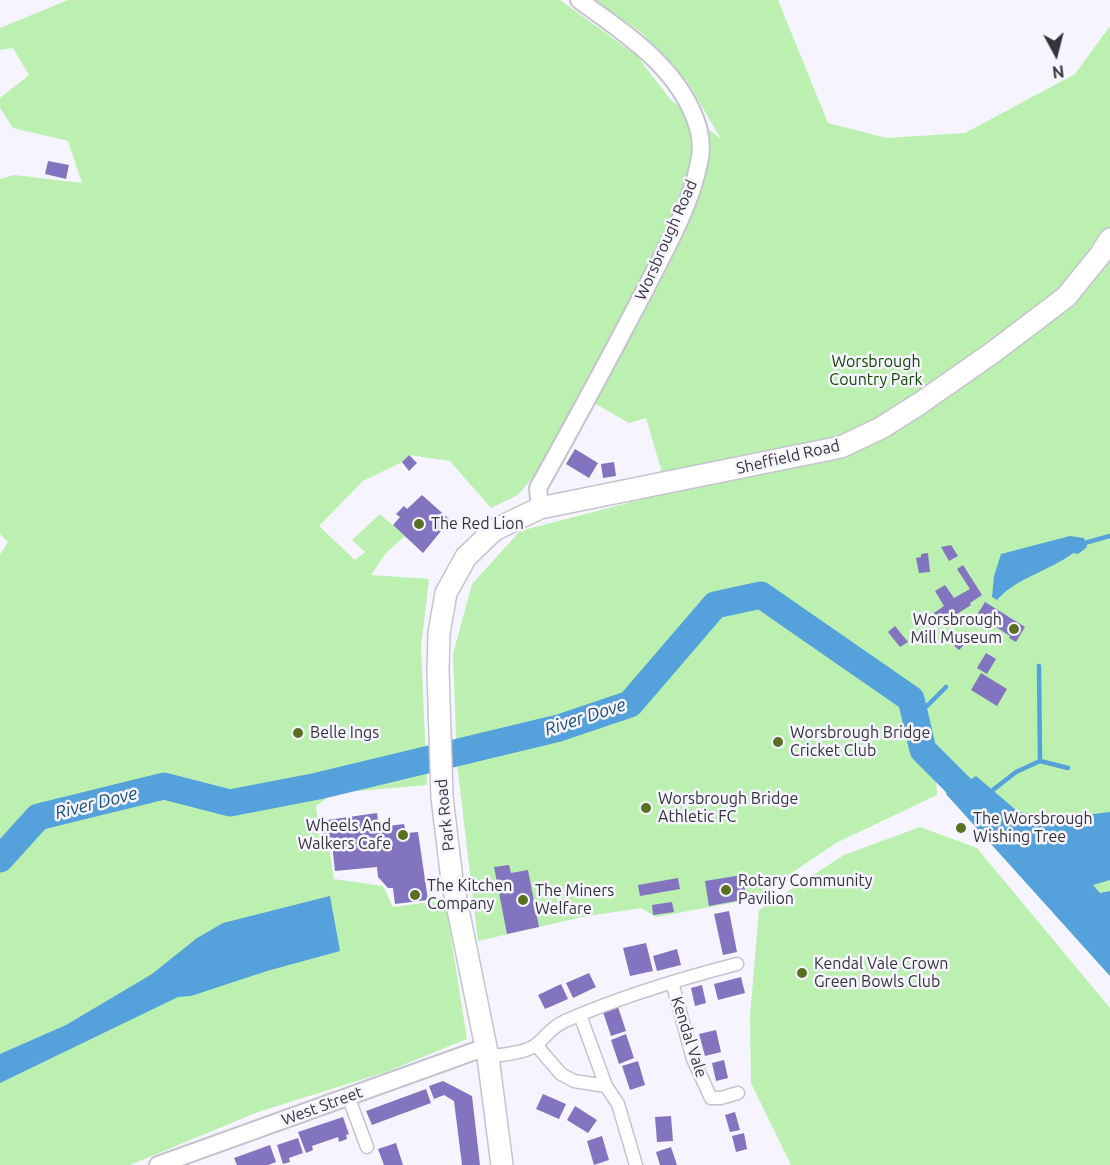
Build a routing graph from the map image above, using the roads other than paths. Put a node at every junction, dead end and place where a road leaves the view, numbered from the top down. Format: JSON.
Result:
{"nodes":[{"id":1,"x":579,"y":0,"type":"edge"},
{"id":2,"x":1110,"y":238,"type":"edge"},
{"id":3,"x":540,"y":508,"type":"junction"},
{"id":4,"x":737,"y":964,"type":"dead end"},
{"id":5,"x":672,"y":982,"type":"junction"},
{"id":6,"x":580,"y":1015,"type":"junction"},
{"id":7,"x":536,"y":1045,"type":"junction"},
{"id":8,"x":487,"y":1052,"type":"junction"},
{"id":9,"x":606,"y":1086,"type":"junction"},
{"id":10,"x":738,"y":1093,"type":"dead end"},
{"id":11,"x":348,"y":1096,"type":"junction"},
{"id":12,"x":368,"y":1148,"type":"dead end"},
{"id":13,"x":158,"y":1165,"type":"edge"},
{"id":14,"x":502,"y":1165,"type":"edge"},
{"id":15,"x":636,"y":1165,"type":"edge"}],
"edges":[{"from":1,"to":3,"type":"street","name":"Worsbrough Road"},
{"from":2,"to":3,"type":"highway","name":"Sheffield Road"},
{"from":3,"to":8,"type":"highway","name":"Park Road"},
{"from":4,"to":5,"type":"street","name":"Kendal Vale"},
{"from":5,"to":6,"type":"street","name":"Kendal Vale"},
{"from":5,"to":10,"type":"street","name":"Kendal Vale"},
{"from":6,"to":7,"type":"street","name":"Kendal Vale"},
{"from":6,"to":9,"type":"street"},
{"from":7,"to":8,"type":"street"},
{"from":7,"to":9,"type":"street"},
{"from":8,"to":11,"type":"street","name":"West Street"},
{"from":8,"to":14,"type":"highway","name":"Park Road"},
{"from":9,"to":15,"type":"street"},
{"from":11,"to":12,"type":"street"},
{"from":11,"to":13,"type":"street","name":"West Street"}]}
